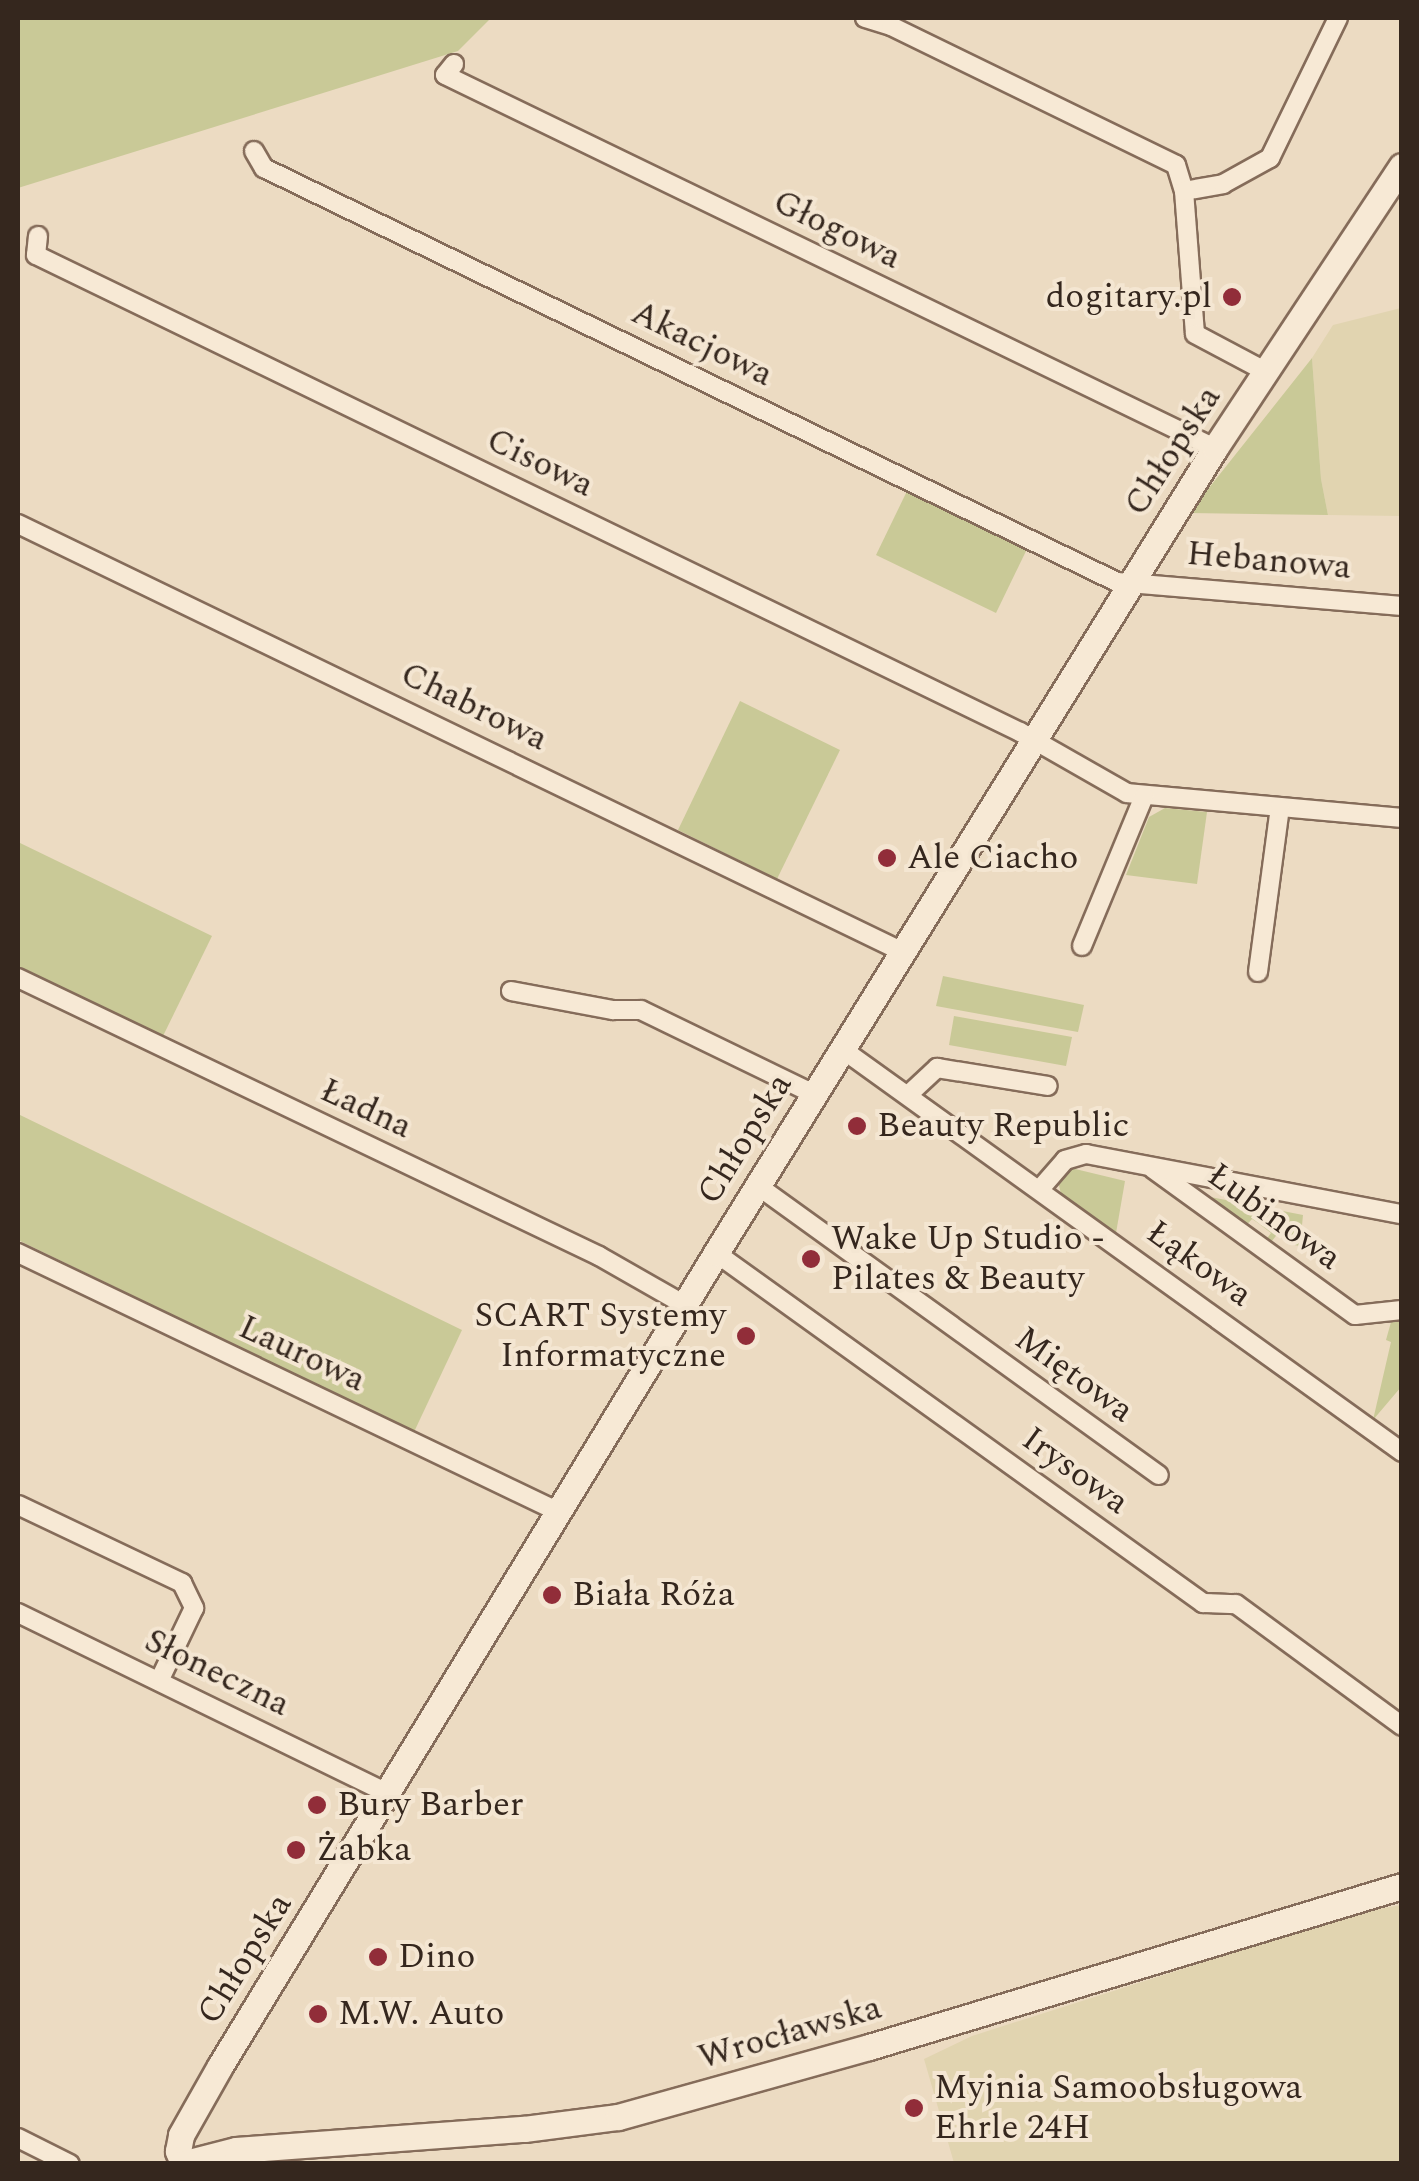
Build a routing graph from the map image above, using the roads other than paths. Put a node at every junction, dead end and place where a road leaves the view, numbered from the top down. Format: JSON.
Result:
{"nodes":[{"id":1,"x":865,"y":18,"type":"edge"},
{"id":2,"x":1338,"y":18,"type":"edge"},
{"id":3,"x":454,"y":64,"type":"dead end"},
{"id":4,"x":254,"y":151,"type":"dead end"},
{"id":5,"x":1402,"y":166,"type":"edge"},
{"id":6,"x":1184,"y":190,"type":"junction"},
{"id":7,"x":38,"y":236,"type":"dead end"},
{"id":8,"x":1265,"y":371,"type":"junction"},
{"id":9,"x":1214,"y":448,"type":"junction"},
{"id":10,"x":18,"y":524,"type":"edge"},
{"id":11,"x":1130,"y":583,"type":"junction"},
{"id":12,"x":1402,"y":606,"type":"edge"},
{"id":13,"x":1032,"y":738,"type":"junction"},
{"id":14,"x":1144,"y":796,"type":"junction"},
{"id":15,"x":1280,"y":807,"type":"junction"},
{"id":16,"x":1402,"y":818,"type":"edge"},
{"id":17,"x":1082,"y":946,"type":"dead end"},
{"id":18,"x":901,"y":952,"type":"junction"},
{"id":19,"x":1258,"y":972,"type":"dead end"},
{"id":20,"x":18,"y":978,"type":"edge"},
{"id":21,"x":510,"y":991,"type":"dead end"},
{"id":22,"x":842,"y":1048,"type":"junction"},
{"id":23,"x":1048,"y":1086,"type":"dead end"},
{"id":24,"x":814,"y":1094,"type":"junction"},
{"id":25,"x":908,"y":1095,"type":"junction"},
{"id":26,"x":1148,"y":1166,"type":"junction"},
{"id":27,"x":758,"y":1186,"type":"junction"},
{"id":28,"x":1040,"y":1189,"type":"junction"},
{"id":29,"x":1402,"y":1214,"type":"edge"},
{"id":30,"x":18,"y":1253,"type":"edge"},
{"id":31,"x":716,"y":1253,"type":"junction"},
{"id":32,"x":685,"y":1305,"type":"junction"},
{"id":33,"x":1402,"y":1310,"type":"edge"},
{"id":34,"x":1402,"y":1452,"type":"edge"},
{"id":35,"x":1159,"y":1476,"type":"dead end"},
{"id":36,"x":18,"y":1504,"type":"edge"},
{"id":37,"x":559,"y":1512,"type":"junction"},
{"id":38,"x":18,"y":1614,"type":"edge"},
{"id":39,"x":159,"y":1681,"type":"junction"},
{"id":40,"x":1402,"y":1726,"type":"edge"},
{"id":41,"x":387,"y":1792,"type":"junction"},
{"id":42,"x":1402,"y":1886,"type":"edge"},
{"id":43,"x":18,"y":2138,"type":"edge"},
{"id":44,"x":182,"y":2163,"type":"edge"},
{"id":45,"x":70,"y":2164,"type":"edge"}],
"edges":[{"from":1,"to":6,"type":"street"},
{"from":2,"to":6,"type":"street"},
{"from":3,"to":9,"type":"street","name":"Głogowa"},
{"from":4,"to":11,"type":"street","name":"Akacjowa"},
{"from":5,"to":8,"type":"street","name":"Chłopska"},
{"from":6,"to":8,"type":"street"},
{"from":7,"to":13,"type":"street","name":"Cisowa"},
{"from":8,"to":9,"type":"street","name":"Chłopska"},
{"from":9,"to":11,"type":"street","name":"Chłopska"},
{"from":10,"to":18,"type":"street","name":"Chabrowa"},
{"from":11,"to":12,"type":"street","name":"Hebanowa"},
{"from":11,"to":13,"type":"street","name":"Chłopska"},
{"from":13,"to":14,"type":"street"},
{"from":13,"to":18,"type":"street","name":"Chłopska"},
{"from":14,"to":15,"type":"street"},
{"from":14,"to":17,"type":"street"},
{"from":15,"to":16,"type":"street"},
{"from":15,"to":19,"type":"street"},
{"from":18,"to":22,"type":"street","name":"Chłopska"},
{"from":20,"to":32,"type":"street","name":"Ładna"},
{"from":21,"to":24,"type":"street"},
{"from":22,"to":24,"type":"street","name":"Chłopska"},
{"from":22,"to":25,"type":"street","name":"Łąkowa"},
{"from":23,"to":25,"type":"street"},
{"from":24,"to":27,"type":"street","name":"Chłopska"},
{"from":25,"to":28,"type":"street","name":"Łąkowa"},
{"from":26,"to":28,"type":"street","name":"Łubinowa"},
{"from":26,"to":29,"type":"street","name":"Łubinowa"},
{"from":26,"to":33,"type":"street","name":"Łubinowa"},
{"from":27,"to":31,"type":"street","name":"Chłopska"},
{"from":27,"to":35,"type":"street","name":"Miętowa"},
{"from":28,"to":34,"type":"street","name":"Łąkowa"},
{"from":30,"to":37,"type":"street","name":"Laurowa"},
{"from":31,"to":32,"type":"street","name":"Chłopska"},
{"from":31,"to":40,"type":"street","name":"Irysowa"},
{"from":32,"to":37,"type":"street","name":"Chłopska"},
{"from":36,"to":39,"type":"street"},
{"from":37,"to":41,"type":"street","name":"Chłopska"},
{"from":38,"to":39,"type":"street","name":"Słoneczna"},
{"from":39,"to":41,"type":"street","name":"Słoneczna"},
{"from":41,"to":44,"type":"street","name":"Chłopska"},
{"from":42,"to":44,"type":"street","name":"Wrocławska"},
{"from":43,"to":45,"type":"street"}]}
